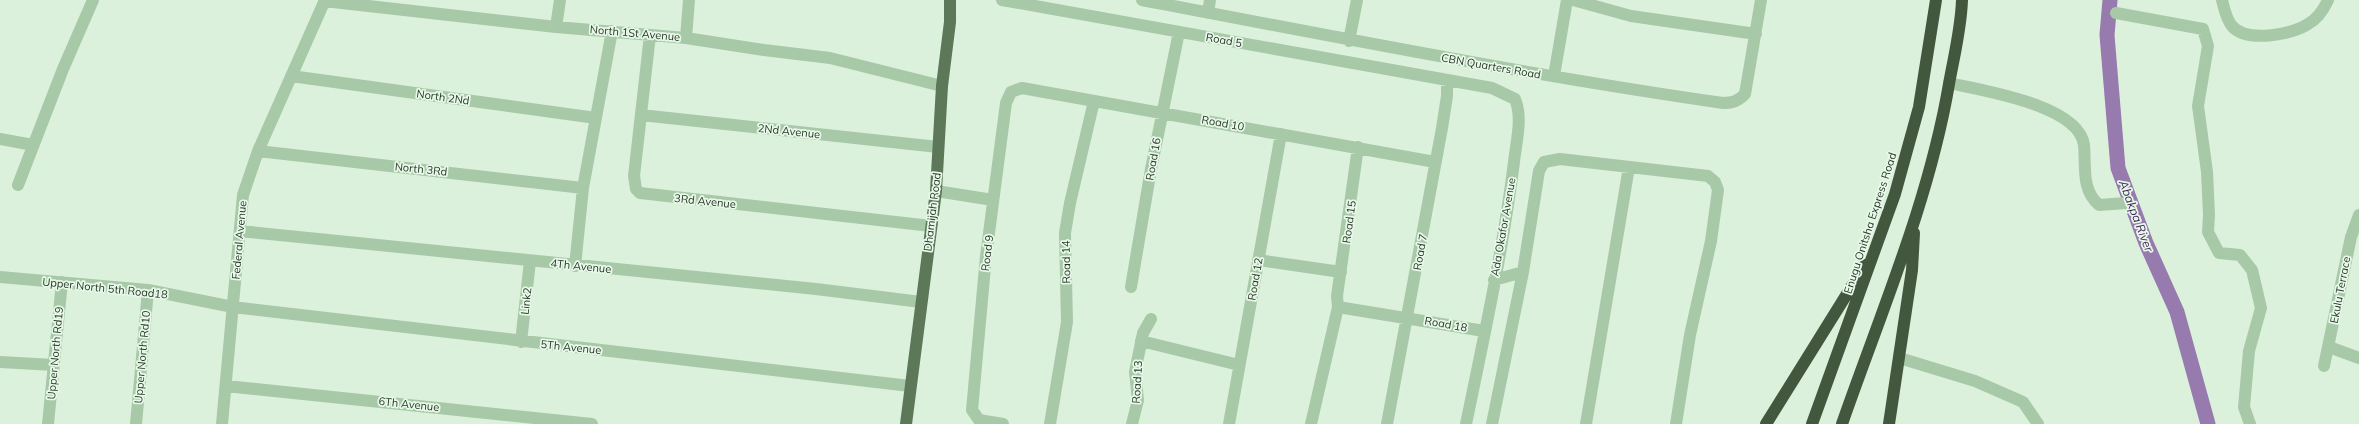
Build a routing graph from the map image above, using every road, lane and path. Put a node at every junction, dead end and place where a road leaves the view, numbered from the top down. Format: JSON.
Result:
{"nodes":[{"id":1,"x":93,"y":0,"type":"edge"},
{"id":2,"x":324,"y":0,"type":"edge"},
{"id":3,"x":560,"y":0,"type":"edge"},
{"id":4,"x":689,"y":0,"type":"edge"},
{"id":5,"x":950,"y":0,"type":"edge"},
{"id":6,"x":1002,"y":0,"type":"edge"},
{"id":7,"x":1142,"y":0,"type":"edge"},
{"id":8,"x":1210,"y":0,"type":"edge"},
{"id":9,"x":1357,"y":0,"type":"edge"},
{"id":10,"x":1567,"y":0,"type":"edge"},
{"id":11,"x":1573,"y":0,"type":"edge"},
{"id":12,"x":1761,"y":0,"type":"edge"},
{"id":13,"x":1930,"y":0,"type":"edge"},
{"id":14,"x":1962,"y":0,"type":"edge"},
{"id":15,"x":2222,"y":0,"type":"edge"},
{"id":16,"x":2328,"y":0,"type":"edge"},
{"id":17,"x":1936,"y":6,"type":"edge"},
{"id":18,"x":1208,"y":13,"type":"junction"},
{"id":19,"x":2116,"y":13,"type":"dead end"},
{"id":20,"x":556,"y":27,"type":"junction"},
{"id":21,"x":612,"y":31,"type":"junction"},
{"id":22,"x":1179,"y":32,"type":"junction"},
{"id":23,"x":1756,"y":34,"type":"junction"},
{"id":24,"x":650,"y":35,"type":"junction"},
{"id":25,"x":686,"y":38,"type":"junction"},
{"id":26,"x":1349,"y":41,"type":"junction"},
{"id":27,"x":291,"y":76,"type":"junction"},
{"id":28,"x":1554,"y":76,"type":"junction"},
{"id":29,"x":1447,"y":80,"type":"junction"},
{"id":30,"x":1949,"y":83,"type":"junction"},
{"id":31,"x":942,"y":86,"type":"junction"},
{"id":32,"x":1012,"y":92,"type":"joint"},
{"id":33,"x":1094,"y":101,"type":"junction"},
{"id":34,"x":1162,"y":112,"type":"junction"},
{"id":35,"x":640,"y":115,"type":"junction"},
{"id":36,"x":596,"y":118,"type":"junction"},
{"id":37,"x":1281,"y":134,"type":"junction"},
{"id":38,"x":0,"y":138,"type":"edge"},
{"id":39,"x":33,"y":145,"type":"junction"},
{"id":40,"x":938,"y":147,"type":"junction"},
{"id":41,"x":1358,"y":147,"type":"junction"},
{"id":42,"x":258,"y":151,"type":"junction"},
{"id":43,"x":1435,"y":162,"type":"junction"},
{"id":44,"x":1630,"y":167,"type":"junction"},
{"id":45,"x":18,"y":185,"type":"dead end"},
{"id":46,"x":583,"y":188,"type":"junction"},
{"id":47,"x":936,"y":191,"type":"junction"},
{"id":48,"x":993,"y":200,"type":"junction"},
{"id":49,"x":2126,"y":203,"type":"dead end"},
{"id":50,"x":2359,"y":215,"type":"edge"},
{"id":51,"x":1915,"y":217,"type":"junction"},
{"id":52,"x":931,"y":226,"type":"junction"},
{"id":53,"x":240,"y":231,"type":"junction"},
{"id":54,"x":1881,"y":238,"type":"junction"},
{"id":55,"x":1258,"y":260,"type":"junction"},
{"id":56,"x":530,"y":261,"type":"junction"},
{"id":57,"x":575,"y":266,"type":"junction"},
{"id":58,"x":1341,"y":272,"type":"junction"},
{"id":59,"x":1523,"y":272,"type":"junction"},
{"id":60,"x":0,"y":277,"type":"edge"},
{"id":61,"x":1494,"y":280,"type":"junction"},
{"id":62,"x":62,"y":282,"type":"junction"},
{"id":63,"x":1131,"y":287,"type":"dead end"},
{"id":64,"x":148,"y":290,"type":"junction"},
{"id":65,"x":921,"y":302,"type":"junction"},
{"id":66,"x":1337,"y":302,"type":"junction"},
{"id":67,"x":233,"y":307,"type":"junction"},
{"id":68,"x":1409,"y":318,"type":"junction"},
{"id":69,"x":1151,"y":319,"type":"dead end"},
{"id":70,"x":1484,"y":331,"type":"junction"},
{"id":71,"x":1141,"y":341,"type":"junction"},
{"id":72,"x":521,"y":342,"type":"junction"},
{"id":73,"x":2329,"y":347,"type":"junction"},
{"id":74,"x":2359,"y":358,"type":"edge"},
{"id":75,"x":1906,"y":360,"type":"dead end"},
{"id":76,"x":0,"y":362,"type":"edge"},
{"id":77,"x":54,"y":365,"type":"junction"},
{"id":78,"x":1239,"y":365,"type":"junction"},
{"id":79,"x":2324,"y":366,"type":"dead end"},
{"id":80,"x":226,"y":386,"type":"junction"},
{"id":81,"x":910,"y":386,"type":"junction"},
{"id":82,"x":515,"y":419,"type":"edge"},
{"id":83,"x":48,"y":424,"type":"edge"},
{"id":84,"x":136,"y":424,"type":"edge"},
{"id":85,"x":222,"y":424,"type":"edge"},
{"id":86,"x":592,"y":424,"type":"edge"},
{"id":87,"x":906,"y":424,"type":"edge"},
{"id":88,"x":1003,"y":424,"type":"edge"},
{"id":89,"x":1050,"y":424,"type":"edge"},
{"id":90,"x":1132,"y":424,"type":"edge"},
{"id":91,"x":1229,"y":424,"type":"edge"},
{"id":92,"x":1311,"y":424,"type":"edge"},
{"id":93,"x":1387,"y":424,"type":"edge"},
{"id":94,"x":1466,"y":424,"type":"edge"},
{"id":95,"x":1492,"y":424,"type":"edge"},
{"id":96,"x":1586,"y":424,"type":"edge"},
{"id":97,"x":1676,"y":424,"type":"edge"},
{"id":98,"x":1766,"y":424,"type":"edge"},
{"id":99,"x":1812,"y":424,"type":"edge"},
{"id":100,"x":1842,"y":424,"type":"edge"},
{"id":101,"x":1889,"y":424,"type":"edge"},
{"id":102,"x":2038,"y":424,"type":"edge"},
{"id":103,"x":2250,"y":424,"type":"edge"}],
"edges":[{"from":1,"to":39,"type":"street"},
{"from":2,"to":20,"type":"street","name":"North 1St Avenue"},
{"from":2,"to":27,"type":"street","name":"Federal Avenue"},
{"from":3,"to":20,"type":"street"},
{"from":4,"to":25,"type":"street"},
{"from":5,"to":31,"type":"main road","name":"Dhamijah Road"},
{"from":6,"to":22,"type":"street","name":"Road 5"},
{"from":7,"to":18,"type":"street","name":"CBN Quarters Road"},
{"from":8,"to":18,"type":"street"},
{"from":9,"to":26,"type":"street"},
{"from":10,"to":28,"type":"street"},
{"from":11,"to":23,"type":"street"},
{"from":12,"to":23,"type":"street","name":"CBN Quarters Road"},
{"from":13,"to":17,"type":"main road"},
{"from":14,"to":30,"type":"highway"},
{"from":15,"to":16,"type":"street"},
{"from":17,"to":54,"type":"highway","name":"Enugu Onitsha Express Road"},
{"from":18,"to":26,"type":"street","name":"CBN Quarters Road"},
{"from":19,"to":103,"type":"street"},
{"from":20,"to":21,"type":"street","name":"North 1St Avenue"},
{"from":21,"to":24,"type":"street","name":"North 1St Avenue"},
{"from":21,"to":36,"type":"street"},
{"from":22,"to":29,"type":"street","name":"Road 5"},
{"from":22,"to":34,"type":"street","name":"Road 16"},
{"from":23,"to":28,"type":"street","name":"CBN Quarters Road"},
{"from":24,"to":25,"type":"street","name":"North 1St Avenue"},
{"from":24,"to":35,"type":"street","name":"3Rd Avenue"},
{"from":25,"to":31,"type":"street","name":"North 1St Avenue"},
{"from":26,"to":28,"type":"street","name":"CBN Quarters Road"},
{"from":27,"to":36,"type":"street","name":"North 2Nd"},
{"from":27,"to":42,"type":"street","name":"Federal Avenue"},
{"from":29,"to":43,"type":"street","name":"Road 7"},
{"from":29,"to":61,"type":"street","name":"Ada Okafor Avenue"},
{"from":30,"to":49,"type":"street"},
{"from":30,"to":51,"type":"highway"},
{"from":31,"to":40,"type":"main road","name":"Dhamijah Road"},
{"from":32,"to":33,"type":"street","name":"Road 10"},
{"from":32,"to":48,"type":"street","name":"Road 9"},
{"from":33,"to":34,"type":"street","name":"Road 10"},
{"from":33,"to":89,"type":"street","name":"Road 14"},
{"from":34,"to":37,"type":"street","name":"Road 10"},
{"from":34,"to":63,"type":"street","name":"Road 16"},
{"from":35,"to":40,"type":"street","name":"2Nd Avenue"},
{"from":35,"to":52,"type":"street","name":"3Rd Avenue"},
{"from":36,"to":46,"type":"street"},
{"from":37,"to":41,"type":"street","name":"Road 10"},
{"from":37,"to":55,"type":"street","name":"Road 12"},
{"from":38,"to":39,"type":"street"},
{"from":39,"to":45,"type":"street"},
{"from":40,"to":47,"type":"main road","name":"Dhamijah Road"},
{"from":41,"to":43,"type":"street","name":"Road 10"},
{"from":41,"to":58,"type":"street","name":"Road 15"},
{"from":42,"to":46,"type":"street","name":"North 3Rd"},
{"from":42,"to":53,"type":"street","name":"Federal Avenue"},
{"from":43,"to":68,"type":"street","name":"Road 7"},
{"from":44,"to":59,"type":"street"},
{"from":44,"to":96,"type":"street"},
{"from":44,"to":97,"type":"street"},
{"from":46,"to":57,"type":"street"},
{"from":47,"to":48,"type":"street"},
{"from":47,"to":52,"type":"main road","name":"Dhamijah Road"},
{"from":48,"to":88,"type":"street","name":"Road 9"},
{"from":50,"to":73,"type":"street","name":"Ekulu Terrace"},
{"from":51,"to":100,"type":"highway"},
{"from":51,"to":101,"type":"highway"},
{"from":52,"to":65,"type":"main road","name":"Dhamijah Road"},
{"from":53,"to":56,"type":"street","name":"4Th Avenue"},
{"from":53,"to":67,"type":"street","name":"Federal Avenue"},
{"from":54,"to":98,"type":"highway"},
{"from":54,"to":99,"type":"highway","name":"Enugu Onitsha Express Road"},
{"from":55,"to":58,"type":"street"},
{"from":55,"to":78,"type":"street","name":"Road 12"},
{"from":56,"to":57,"type":"street","name":"4Th Avenue"},
{"from":56,"to":72,"type":"street","name":"Link2"},
{"from":57,"to":65,"type":"street","name":"4Th Avenue"},
{"from":58,"to":66,"type":"street","name":"Road 15"},
{"from":59,"to":61,"type":"street"},
{"from":59,"to":95,"type":"street"},
{"from":60,"to":62,"type":"street","name":"Upper North 5th Road18"},
{"from":61,"to":70,"type":"street","name":"Ada Okafor Avenue"},
{"from":62,"to":64,"type":"street","name":"Upper North 5th Road18"},
{"from":62,"to":77,"type":"street","name":"Upper North Rd19"},
{"from":64,"to":67,"type":"street","name":"Upper North 5th Road18"},
{"from":64,"to":84,"type":"street","name":"Upper North Rd10"},
{"from":65,"to":81,"type":"main road","name":"Dhamijah Road"},
{"from":66,"to":68,"type":"street","name":"Road 18"},
{"from":66,"to":92,"type":"street","name":"Road 15"},
{"from":67,"to":72,"type":"street","name":"5Th Avenue"},
{"from":67,"to":80,"type":"street","name":"Federal Avenue"},
{"from":68,"to":70,"type":"street","name":"Road 18"},
{"from":68,"to":93,"type":"street","name":"Road 7"},
{"from":69,"to":71,"type":"street","name":"Road 13"},
{"from":70,"to":94,"type":"street","name":"Ada Okafor Avenue"},
{"from":71,"to":78,"type":"street"},
{"from":71,"to":90,"type":"street","name":"Road 13"},
{"from":72,"to":81,"type":"street","name":"5Th Avenue"},
{"from":73,"to":74,"type":"street"},
{"from":73,"to":79,"type":"street","name":"Ekulu Terrace"},
{"from":75,"to":102,"type":"street"},
{"from":76,"to":77,"type":"street"},
{"from":77,"to":83,"type":"street","name":"Upper North Rd19"},
{"from":78,"to":91,"type":"street","name":"Road 12"},
{"from":80,"to":82,"type":"street","name":"6Th Avenue"},
{"from":80,"to":85,"type":"street","name":"Federal Avenue"},
{"from":81,"to":87,"type":"main road","name":"Dhamijah Road"},
{"from":82,"to":86,"type":"street","name":"6Th Avenue"}]}
